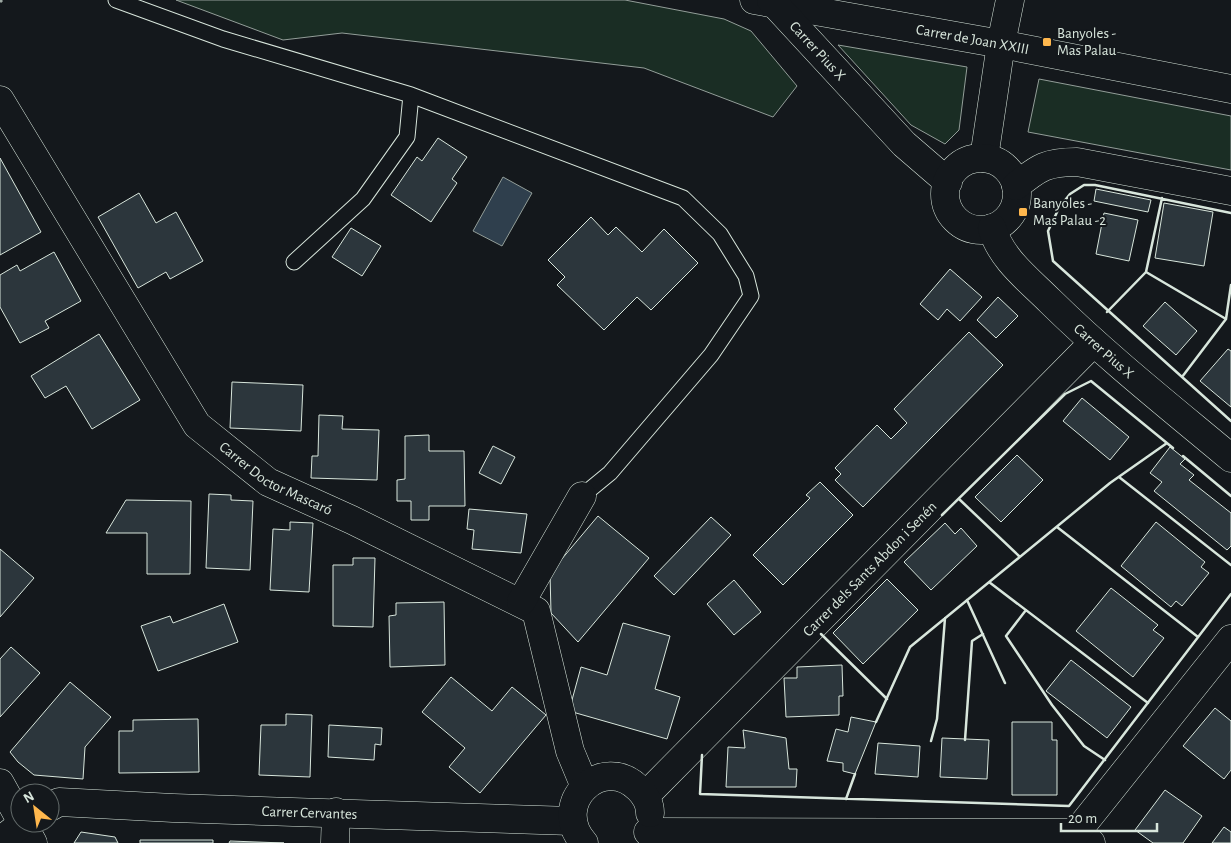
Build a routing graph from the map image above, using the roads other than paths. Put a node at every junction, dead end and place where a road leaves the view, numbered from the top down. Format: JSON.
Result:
{"nodes":[{"id":1,"x":116,"y":0,"type":"edge"},
{"id":2,"x":1010,"y":0,"type":"edge"},
{"id":3,"x":766,"y":1,"type":"edge"},
{"id":4,"x":1000,"y":44,"type":"junction"},
{"id":5,"x":1231,"y":88,"type":"edge"},
{"id":6,"x":411,"y":95,"type":"junction"},
{"id":7,"x":0,"y":100,"type":"edge"},
{"id":8,"x":984,"y":158,"type":"junction"},
{"id":9,"x":948,"y":182,"type":"junction"},
{"id":10,"x":1016,"y":186,"type":"junction"},
{"id":11,"x":1231,"y":191,"type":"edge"},
{"id":12,"x":992,"y":228,"type":"junction"},
{"id":13,"x":294,"y":262,"type":"dead end"},
{"id":14,"x":1093,"y":343,"type":"junction"},
{"id":15,"x":1231,"y":458,"type":"edge"},
{"id":16,"x":582,"y":496,"type":"joint"},
{"id":17,"x":521,"y":602,"type":"junction"},
{"id":18,"x":1231,"y":639,"type":"edge"},
{"id":19,"x":0,"y":783,"type":"edge"},
{"id":20,"x":585,"y":787,"type":"junction"},
{"id":21,"x":646,"y":795,"type":"junction"},
{"id":22,"x":10,"y":802,"type":"edge"},
{"id":23,"x":60,"y":802,"type":"edge"},
{"id":24,"x":336,"y":812,"type":"junction"},
{"id":25,"x":578,"y":832,"type":"edge"},
{"id":26,"x":10,"y":833,"type":"edge"},
{"id":27,"x":644,"y":838,"type":"edge"},
{"id":28,"x":1084,"y":838,"type":"edge"},
{"id":29,"x":0,"y":841,"type":"edge"},
{"id":30,"x":335,"y":843,"type":"edge"}],
"edges":[{"from":1,"to":6,"type":"lane"},
{"from":2,"to":4,"type":"street"},
{"from":3,"to":4,"type":"street","name":"Carrer de Joan XXIII"},
{"from":3,"to":9,"type":"street","name":"Carrer Pius X"},
{"from":4,"to":5,"type":"street","name":"Carrer de Joan XXIII"},
{"from":4,"to":8,"type":"street"},
{"from":6,"to":13,"type":"lane"},
{"from":6,"to":16,"type":"lane"},
{"from":7,"to":17,"type":"street","name":"Carrer Doctor Mascaró"},
{"from":8,"to":9,"type":"street"},
{"from":8,"to":10,"type":"street"},
{"from":9,"to":12,"type":"street"},
{"from":10,"to":11,"type":"street"},
{"from":10,"to":12,"type":"street"},
{"from":12,"to":14,"type":"street","name":"Carrer Pius X"},
{"from":14,"to":15,"type":"street","name":"Carrer Pius X"},
{"from":14,"to":21,"type":"street","name":"Carrer dels Sants Abdon i Senén"},
{"from":16,"to":17,"type":"street"},
{"from":17,"to":20,"type":"street","name":"Carrer Doctor Mascaró"},
{"from":18,"to":28,"type":"street"},
{"from":19,"to":22,"type":"street"},
{"from":20,"to":21,"type":"street"},
{"from":20,"to":25,"type":"street"},
{"from":21,"to":27,"type":"street"},
{"from":23,"to":24,"type":"street","name":"Carrer Cervantes"},
{"from":24,"to":25,"type":"street","name":"Carrer Cervantes"},
{"from":24,"to":30,"type":"street"},
{"from":26,"to":29,"type":"street"},
{"from":27,"to":28,"type":"street"}]}
